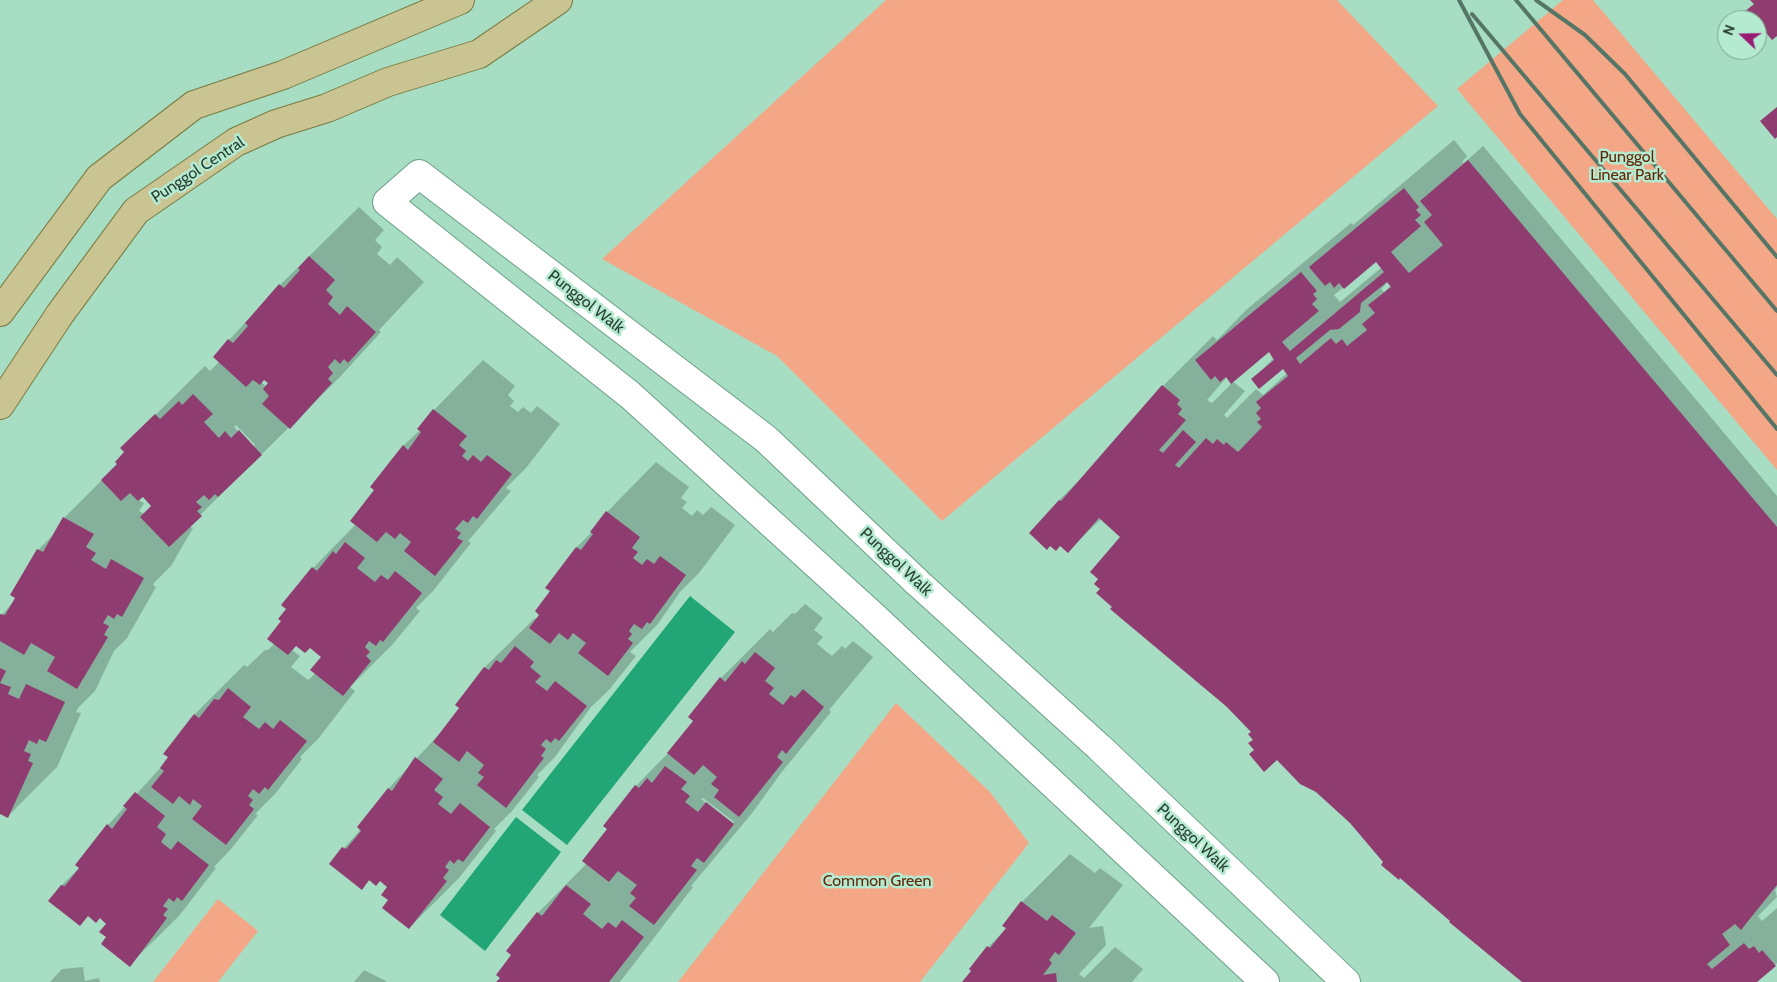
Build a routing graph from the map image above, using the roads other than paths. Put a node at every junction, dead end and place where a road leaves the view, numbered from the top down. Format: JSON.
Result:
{"nodes":[{"id":1,"x":460,"y":0,"type":"edge"},
{"id":2,"x":558,"y":0,"type":"edge"},
{"id":3,"x":0,"y":312,"type":"edge"},
{"id":4,"x":0,"y":405,"type":"edge"},
{"id":5,"x":1265,"y":982,"type":"edge"},
{"id":6,"x":1346,"y":982,"type":"edge"}],
"edges":[{"from":1,"to":3,"type":"main road"},
{"from":2,"to":4,"type":"main road","name":"Punggol Central"},
{"from":5,"to":6,"type":"street","name":"Punggol Walk"}]}
